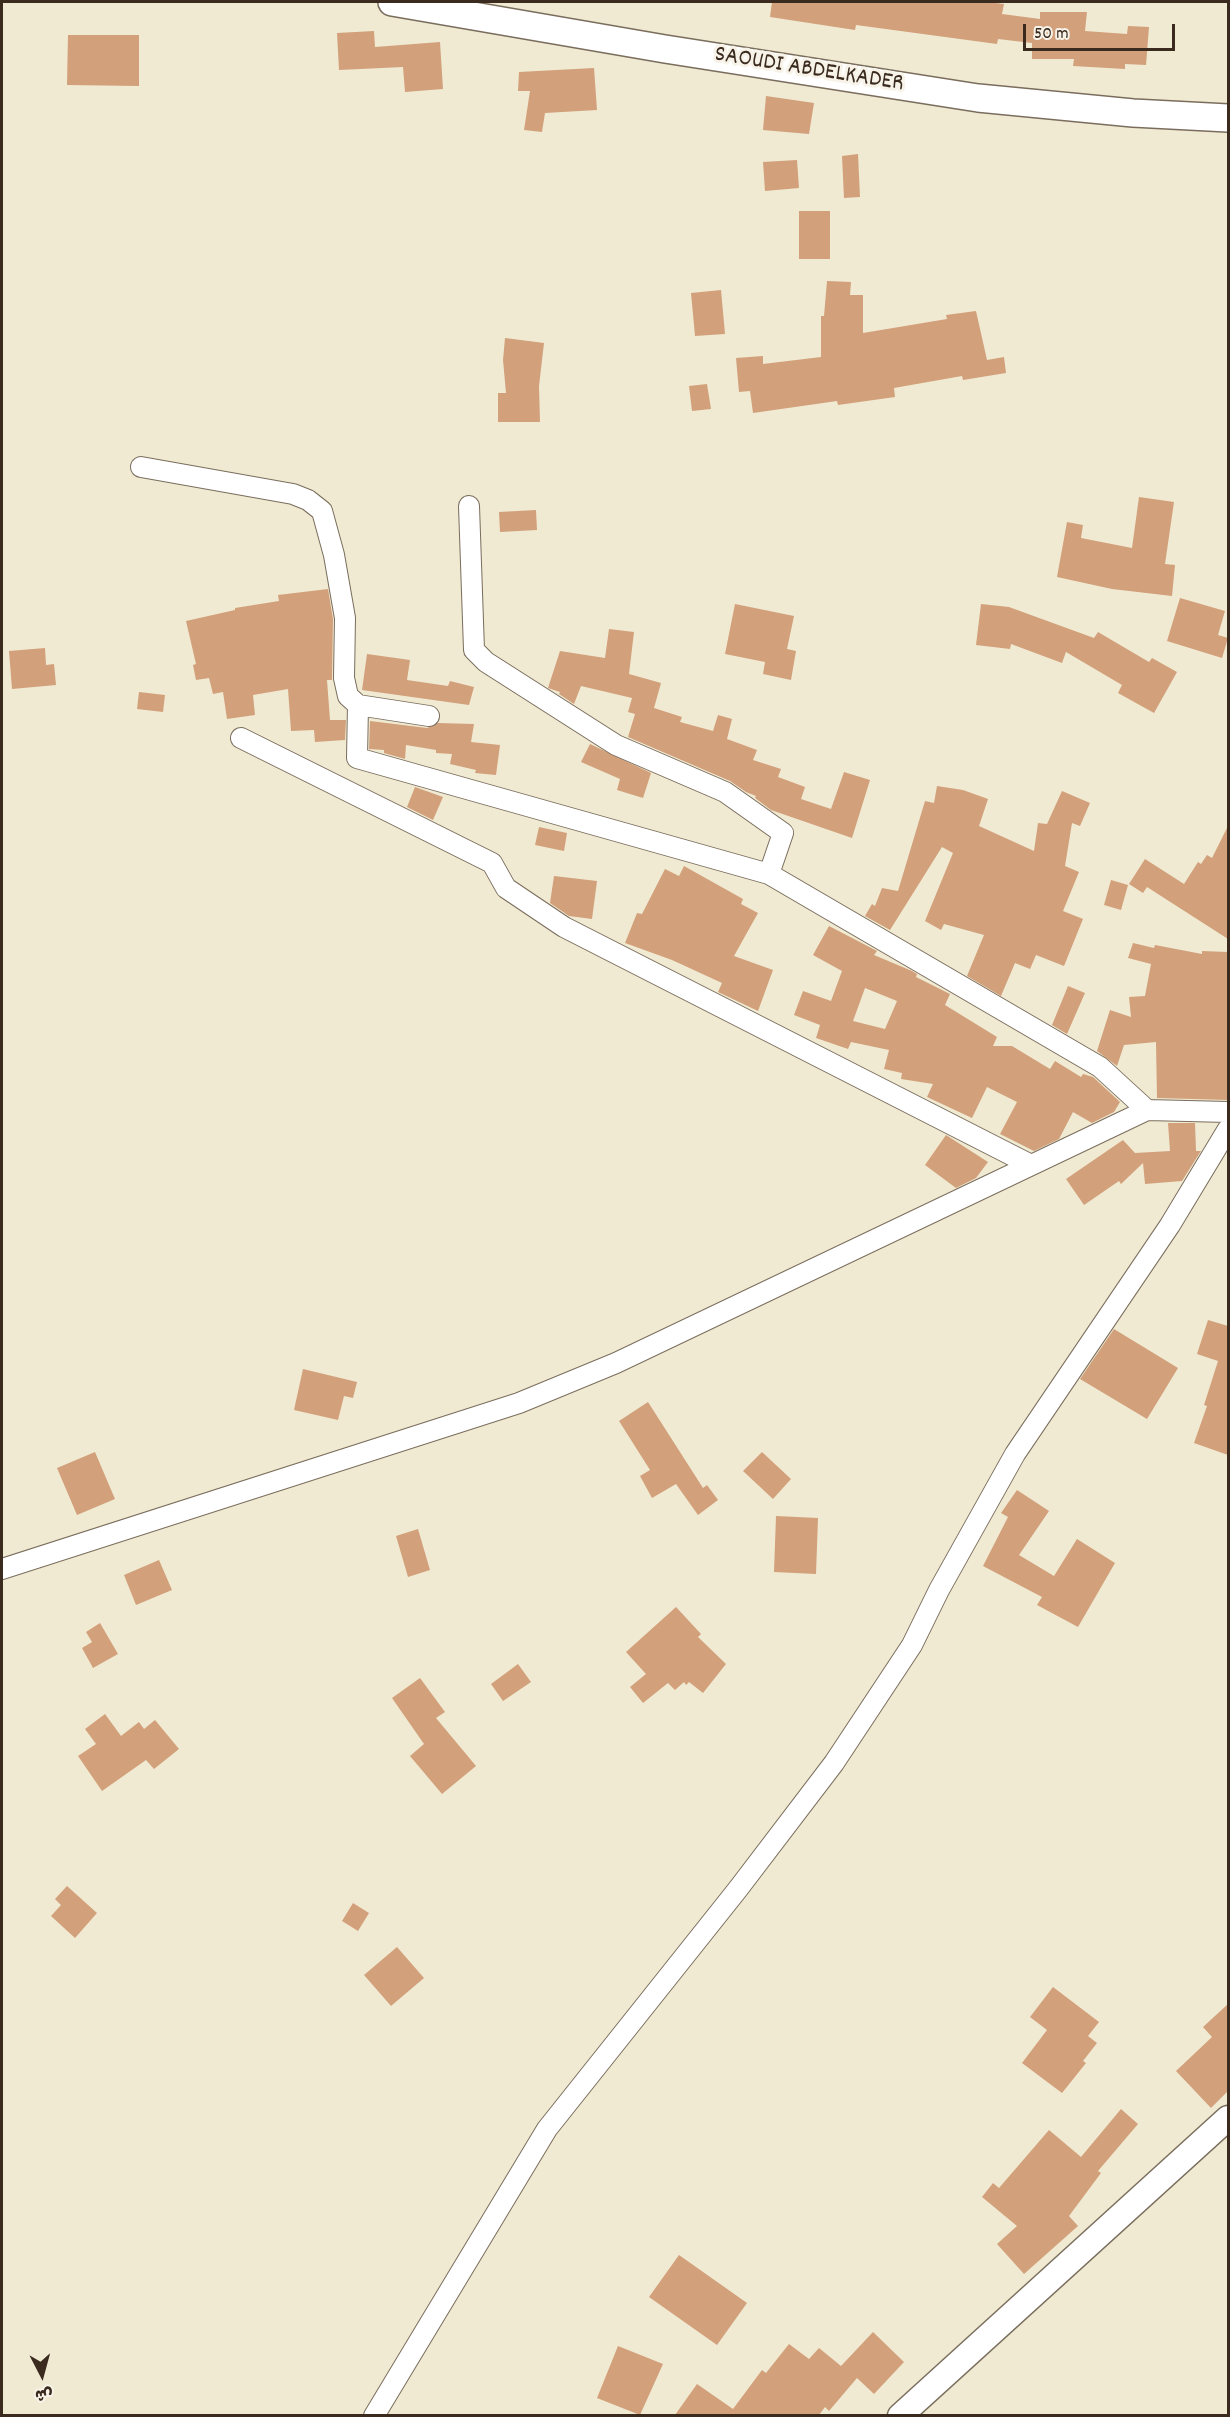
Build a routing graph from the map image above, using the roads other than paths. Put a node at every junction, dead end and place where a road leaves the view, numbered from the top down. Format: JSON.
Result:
{"nodes":[{"id":1,"x":392,"y":2,"type":"edge"},
{"id":2,"x":1228,"y":118,"type":"edge"},
{"id":3,"x":141,"y":467,"type":"dead end"},
{"id":4,"x":469,"y":506,"type":"dead end"},
{"id":5,"x":358,"y":705,"type":"junction"},
{"id":6,"x":429,"y":716,"type":"dead end"},
{"id":7,"x":241,"y":738,"type":"dead end"},
{"id":8,"x":769,"y":874,"type":"junction"},
{"id":9,"x":1147,"y":1110,"type":"junction"},
{"id":10,"x":1228,"y":1113,"type":"edge"},
{"id":11,"x":1228,"y":1129,"type":"edge"},
{"id":12,"x":1031,"y":1165,"type":"junction"},
{"id":13,"x":2,"y":1569,"type":"edge"},
{"id":14,"x":1228,"y":2118,"type":"edge"},
{"id":15,"x":374,"y":2415,"type":"edge"},
{"id":16,"x":900,"y":2415,"type":"edge"}],
"edges":[{"from":1,"to":2,"type":"main road","name":"SAOUDI ABDELKADER"},
{"from":3,"to":5,"type":"street"},
{"from":4,"to":8,"type":"street"},
{"from":5,"to":6,"type":"street"},
{"from":5,"to":8,"type":"street"},
{"from":7,"to":12,"type":"street"},
{"from":8,"to":9,"type":"street"},
{"from":9,"to":10,"type":"street"},
{"from":9,"to":12,"type":"street"},
{"from":11,"to":15,"type":"street"},
{"from":12,"to":13,"type":"street"},
{"from":14,"to":16,"type":"street"}]}
